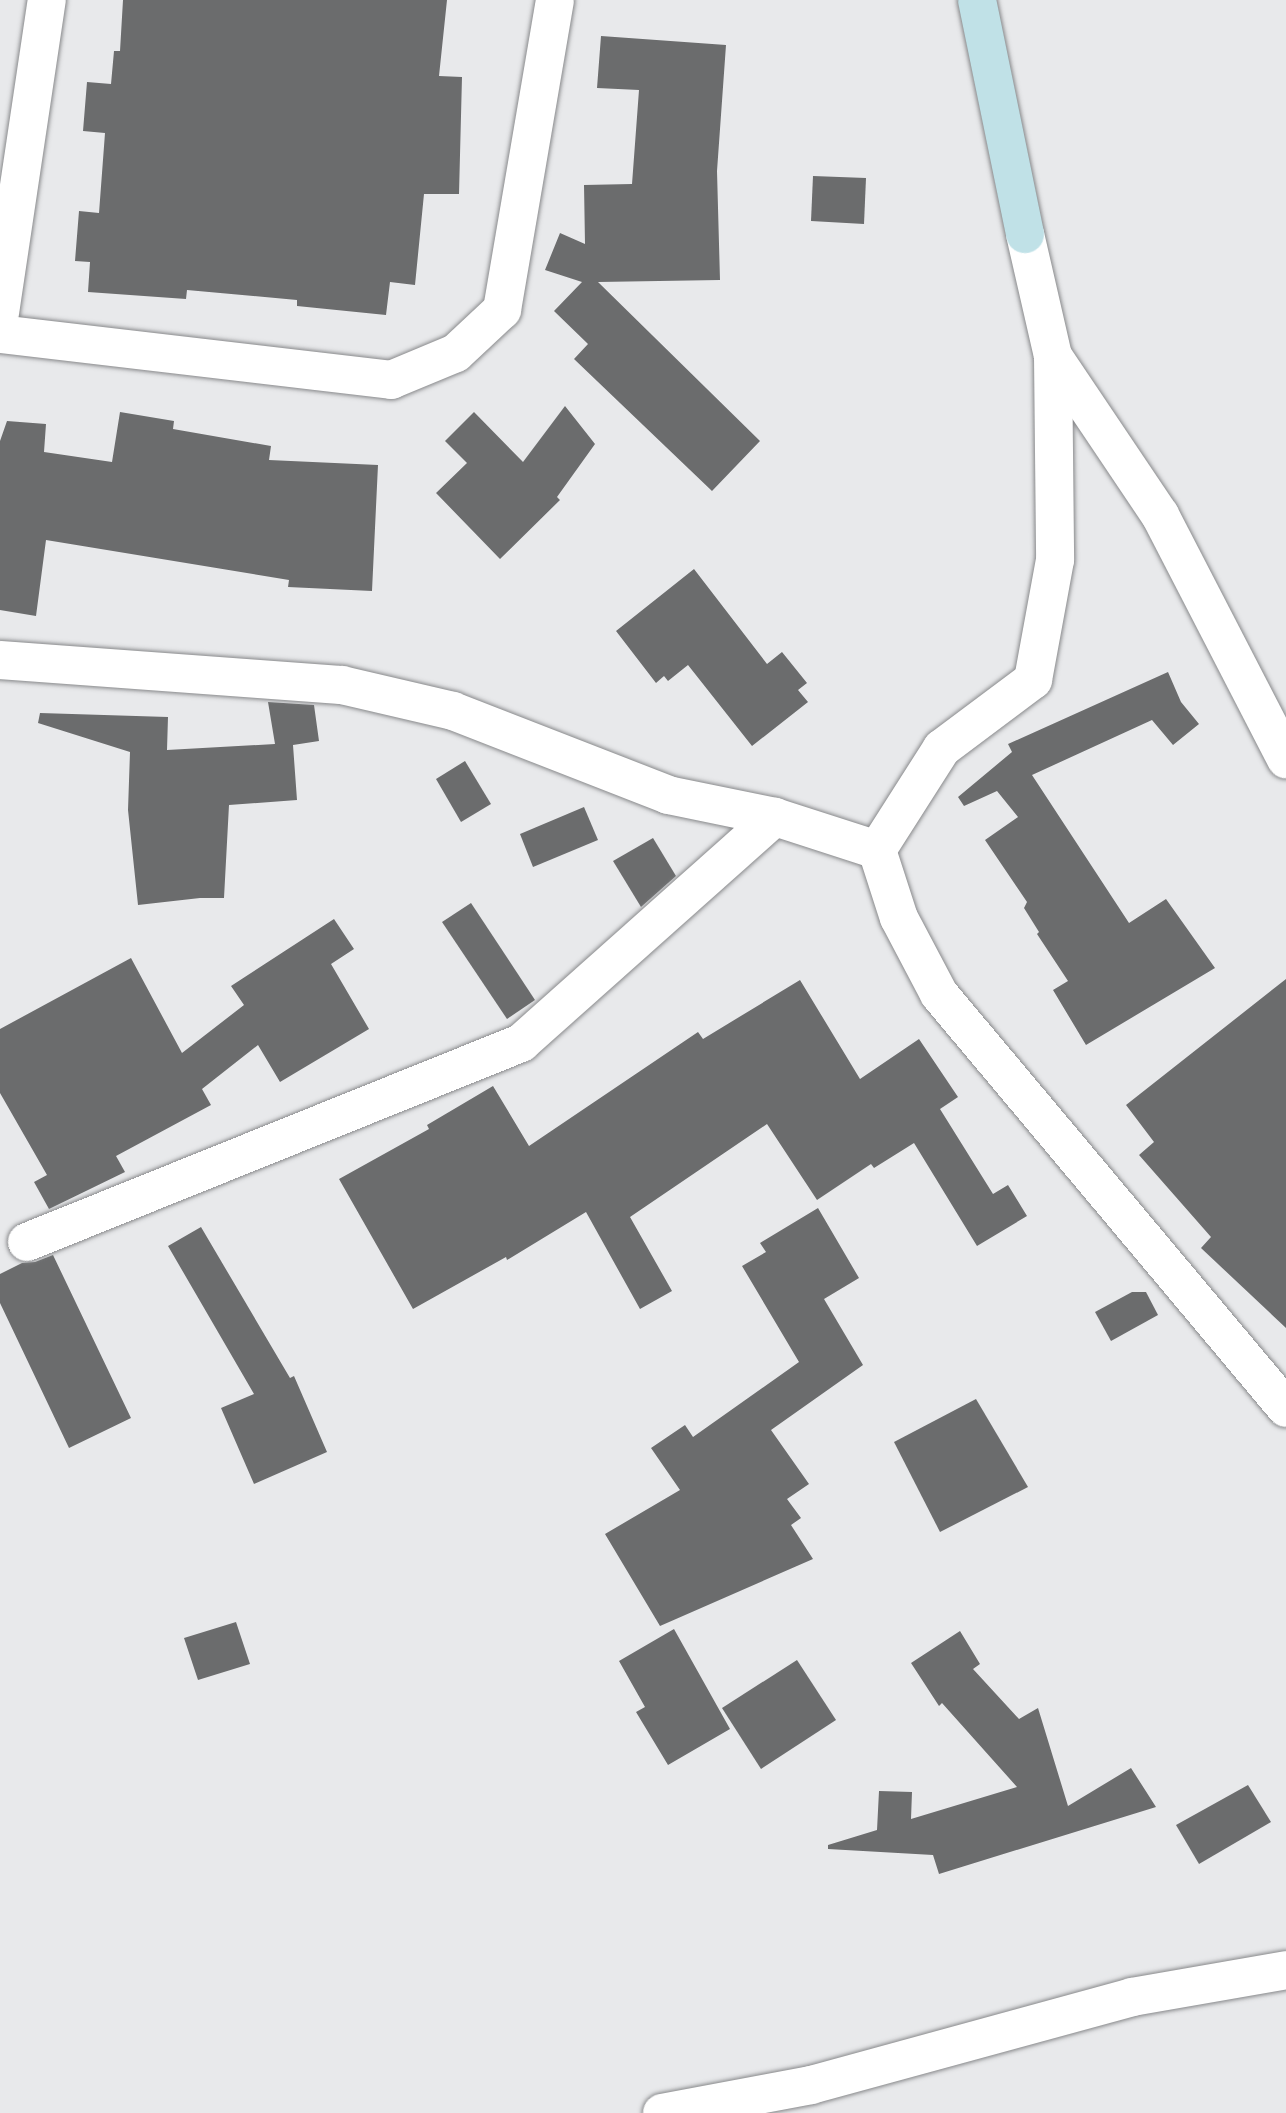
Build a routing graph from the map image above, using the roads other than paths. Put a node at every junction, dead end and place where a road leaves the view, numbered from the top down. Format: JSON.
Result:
{"nodes":[{"id":1,"x":47,"y":0,"type":"edge"},
{"id":2,"x":555,"y":0,"type":"edge"},
{"id":3,"x":977,"y":0,"type":"edge"},
{"id":4,"x":1025,"y":234,"type":"joint"},
{"id":5,"x":0,"y":313,"type":"edge"},
{"id":6,"x":0,"y":334,"type":"edge"},
{"id":7,"x":1053,"y":356,"type":"junction"},
{"id":8,"x":0,"y":660,"type":"edge"},
{"id":9,"x":1286,"y":759,"type":"edge"},
{"id":10,"x":775,"y":817,"type":"junction"},
{"id":11,"x":877,"y":850,"type":"junction"},
{"id":12,"x":27,"y":1242,"type":"dead end"},
{"id":13,"x":1286,"y":1408,"type":"edge"},
{"id":14,"x":1286,"y":1970,"type":"edge"},
{"id":15,"x":662,"y":2113,"type":"edge"}],
"edges":[{"from":1,"to":5,"type":"street"},
{"from":2,"to":6,"type":"street"},
{"from":3,"to":4,"type":"main road"},
{"from":4,"to":7,"type":"street"},
{"from":7,"to":9,"type":"street"},
{"from":7,"to":11,"type":"street"},
{"from":8,"to":10,"type":"street"},
{"from":10,"to":11,"type":"street"},
{"from":10,"to":12,"type":"street"},
{"from":11,"to":13,"type":"street"},
{"from":14,"to":15,"type":"street"}]}
